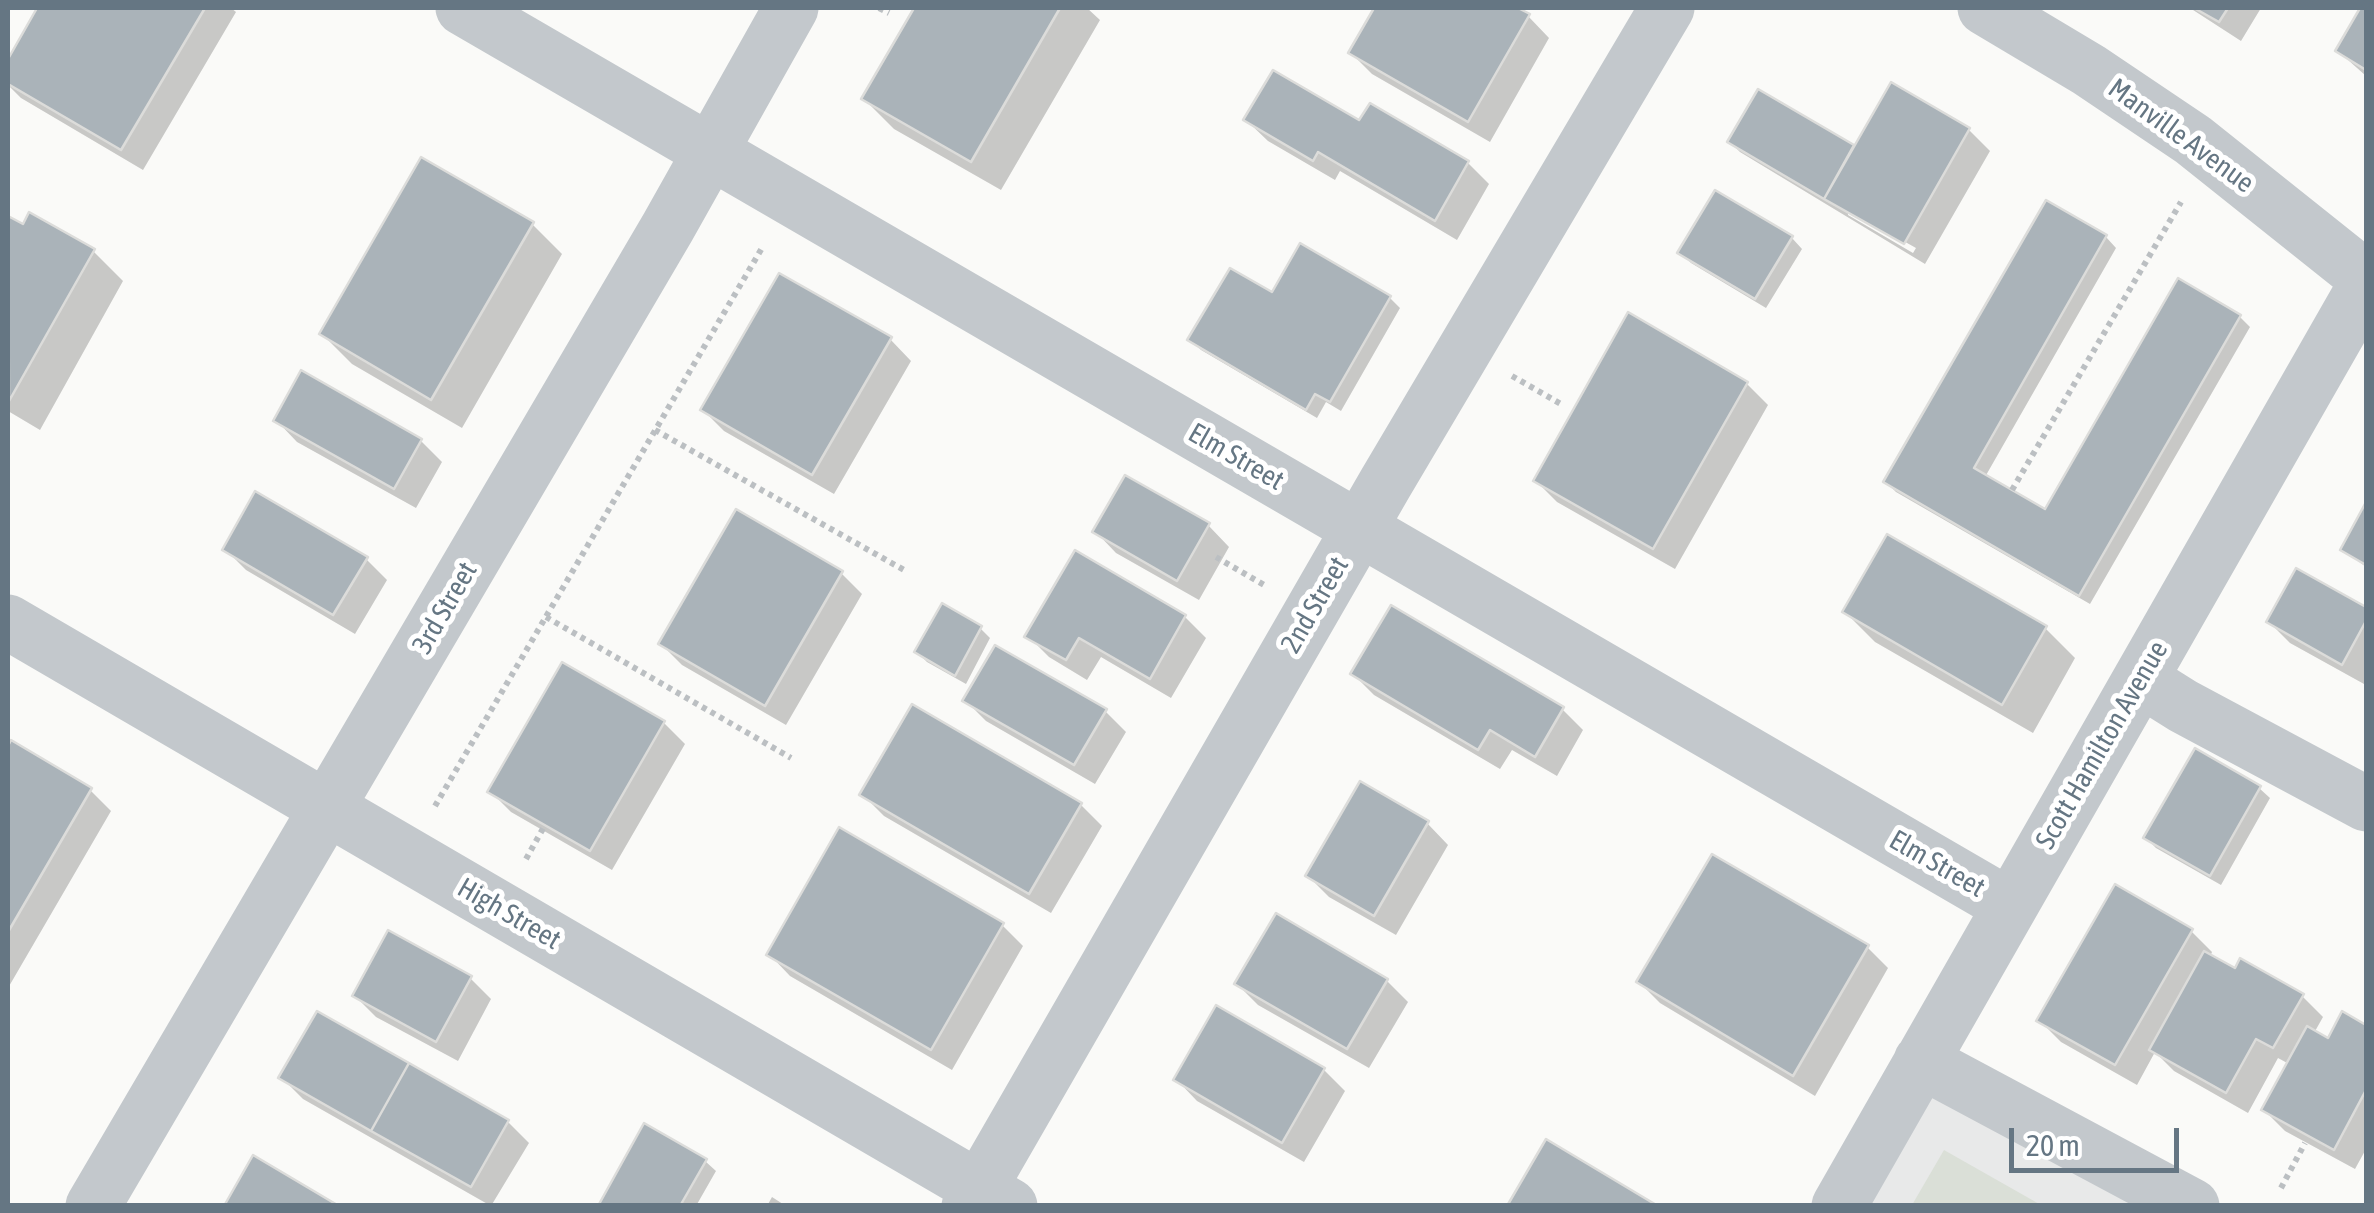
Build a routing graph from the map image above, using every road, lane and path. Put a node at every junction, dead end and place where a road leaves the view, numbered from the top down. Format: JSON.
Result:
{"nodes":[{"id":1,"x":463,"y":8,"type":"edge"},
{"id":2,"x":791,"y":8,"type":"edge"},
{"id":3,"x":879,"y":8,"type":"edge"},
{"id":4,"x":1667,"y":8,"type":"edge"},
{"id":5,"x":1985,"y":8,"type":"edge"},
{"id":6,"x":889,"y":13,"type":"dead end"},
{"id":7,"x":710,"y":151,"type":"junction"},
{"id":8,"x":2184,"y":196,"type":"dead end"},
{"id":9,"x":766,"y":242,"type":"dead end"},
{"id":10,"x":2366,"y":281,"type":"edge"},
{"id":11,"x":1511,"y":375,"type":"dead end"},
{"id":12,"x":1562,"y":404,"type":"dead end"},
{"id":13,"x":655,"y":430,"type":"junction"},
{"id":14,"x":2012,"y":490,"type":"dead end"},
{"id":15,"x":1360,"y":529,"type":"junction"},
{"id":16,"x":1216,"y":556,"type":"dead end"},
{"id":17,"x":904,"y":570,"type":"dead end"},
{"id":18,"x":1278,"y":593,"type":"dead end"},
{"id":19,"x":546,"y":616,"type":"junction"},
{"id":20,"x":8,"y":622,"type":"edge"},
{"id":21,"x":2140,"y":679,"type":"junction"},
{"id":22,"x":791,"y":758,"type":"dead end"},
{"id":23,"x":2366,"y":804,"type":"edge"},
{"id":24,"x":326,"y":807,"type":"junction"},
{"id":25,"x":429,"y":816,"type":"dead end"},
{"id":26,"x":545,"y":826,"type":"dead end"},
{"id":27,"x":520,"y":869,"type":"dead end"},
{"id":28,"x":2010,"y":906,"type":"junction"},
{"id":29,"x":1921,"y":1061,"type":"junction"},
{"id":30,"x":2305,"y":1143,"type":"dead end"},
{"id":31,"x":2281,"y":1188,"type":"dead end"},
{"id":32,"x":986,"y":1200,"type":"edge"},
{"id":33,"x":92,"y":1206,"type":"edge"},
{"id":34,"x":1838,"y":1206,"type":"edge"},
{"id":35,"x":2192,"y":1206,"type":"edge"}],
"edges":[{"from":1,"to":7,"type":"street","name":"Elm Street"},
{"from":2,"to":7,"type":"street","name":"3rd Street"},
{"from":3,"to":6,"type":"path"},
{"from":4,"to":15,"type":"street","name":"2nd Street"},
{"from":5,"to":10,"type":"street","name":"Manville Avenue"},
{"from":7,"to":15,"type":"street","name":"Elm Street"},
{"from":7,"to":24,"type":"street","name":"3rd Street"},
{"from":8,"to":14,"type":"path"},
{"from":9,"to":13,"type":"path"},
{"from":10,"to":21,"type":"street","name":"Scott Hamilton Avenue"},
{"from":11,"to":12,"type":"path"},
{"from":13,"to":17,"type":"path"},
{"from":13,"to":19,"type":"path"},
{"from":15,"to":28,"type":"street","name":"Elm Street"},
{"from":15,"to":32,"type":"street","name":"2nd Street"},
{"from":16,"to":18,"type":"path"},
{"from":19,"to":22,"type":"path"},
{"from":19,"to":25,"type":"path"},
{"from":20,"to":24,"type":"street","name":"High Street"},
{"from":21,"to":23,"type":"street"},
{"from":21,"to":28,"type":"street","name":"Scott Hamilton Avenue"},
{"from":24,"to":32,"type":"street","name":"High Street"},
{"from":24,"to":33,"type":"street","name":"3rd Street"},
{"from":26,"to":27,"type":"path"},
{"from":28,"to":29,"type":"street","name":"Scott Hamilton Avenue"},
{"from":29,"to":34,"type":"street","name":"Scott Hamilton Avenue"},
{"from":29,"to":35,"type":"street"},
{"from":30,"to":31,"type":"path"}]}
